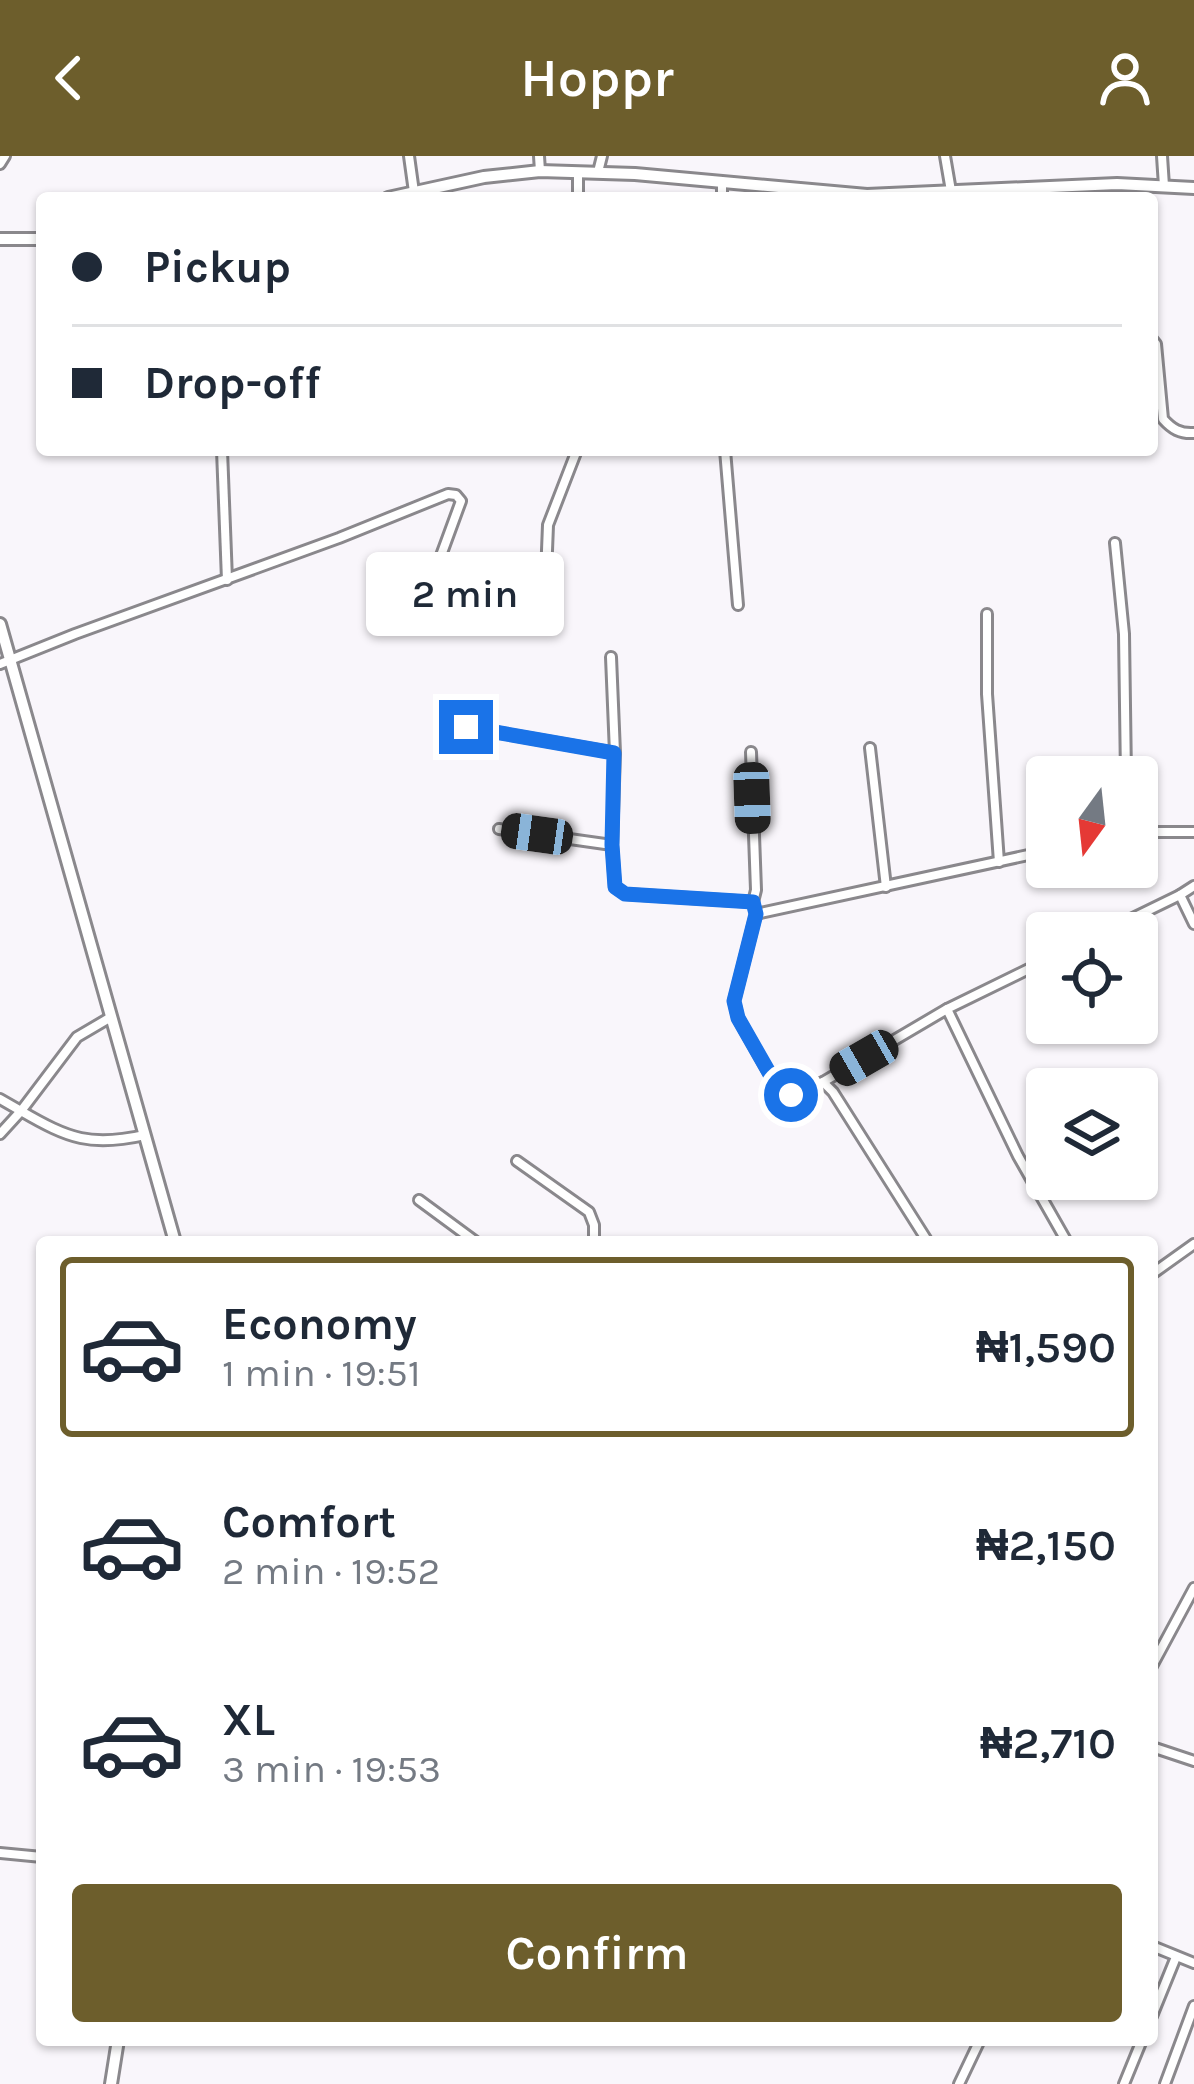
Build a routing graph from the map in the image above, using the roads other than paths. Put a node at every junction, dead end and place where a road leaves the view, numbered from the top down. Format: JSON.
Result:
{"nodes":[{"id":1,"x":5,"y":156,"type":"edge"},
{"id":2,"x":409,"y":156,"type":"edge"},
{"id":3,"x":538,"y":156,"type":"edge"},
{"id":4,"x":602,"y":156,"type":"edge"},
{"id":5,"x":945,"y":156,"type":"edge"},
{"id":6,"x":1162,"y":156,"type":"edge"},
{"id":7,"x":0,"y":164,"type":"edge"},
{"id":8,"x":540,"y":171,"type":"junction"},
{"id":9,"x":578,"y":171,"type":"junction"},
{"id":10,"x":598,"y":172,"type":"junction"},
{"id":11,"x":722,"y":183,"type":"junction"},
{"id":12,"x":1164,"y":186,"type":"junction"},
{"id":13,"x":1194,"y":188,"type":"edge"},
{"id":14,"x":951,"y":191,"type":"junction"},
{"id":15,"x":414,"y":192,"type":"joint"},
{"id":16,"x":578,"y":192,"type":"edge"},
{"id":17,"x":722,"y":192,"type":"edge"},
{"id":18,"x":831,"y":192,"type":"edge"},
{"id":19,"x":930,"y":192,"type":"edge"},
{"id":20,"x":967,"y":192,"type":"edge"},
{"id":21,"x":1023,"y":192,"type":"edge"},
{"id":22,"x":0,"y":239,"type":"edge"},
{"id":23,"x":36,"y":239,"type":"edge"},
{"id":24,"x":1158,"y":365,"type":"edge"},
{"id":25,"x":1194,"y":433,"type":"edge"},
{"id":26,"x":222,"y":456,"type":"edge"},
{"id":27,"x":575,"y":456,"type":"edge"},
{"id":28,"x":725,"y":456,"type":"edge"},
{"id":29,"x":1114,"y":543,"type":"dead end"},
{"id":30,"x":227,"y":581,"type":"junction"},
{"id":31,"x":739,"y":605,"type":"dead end"},
{"id":32,"x":421,"y":610,"type":"dead end"},
{"id":33,"x":987,"y":614,"type":"dead end"},
{"id":34,"x":0,"y":624,"type":"edge"},
{"id":35,"x":544,"y":626,"type":"dead end"},
{"id":36,"x":610,"y":657,"type":"dead end"},
{"id":37,"x":5,"y":662,"type":"edge"},
{"id":38,"x":466,"y":727,"type":"dead end"},
{"id":39,"x":869,"y":748,"type":"dead end"},
{"id":40,"x":751,"y":752,"type":"dead end"},
{"id":41,"x":614,"y":753,"type":"junction"},
{"id":42,"x":1126,"y":756,"type":"edge"},
{"id":43,"x":499,"y":829,"type":"dead end"},
{"id":44,"x":1158,"y":832,"type":"edge"},
{"id":45,"x":1194,"y":832,"type":"edge"},
{"id":46,"x":612,"y":845,"type":"junction"},
{"id":47,"x":1026,"y":856,"type":"edge"},
{"id":48,"x":999,"y":862,"type":"junction"},
{"id":49,"x":1194,"y":886,"type":"edge"},
{"id":50,"x":886,"y":887,"type":"junction"},
{"id":51,"x":1180,"y":895,"type":"junction"},
{"id":52,"x":753,"y":902,"type":"junction"},
{"id":53,"x":1145,"y":912,"type":"edge"},
{"id":54,"x":756,"y":914,"type":"junction"},
{"id":55,"x":1194,"y":924,"type":"edge"},
{"id":56,"x":1026,"y":970,"type":"edge"},
{"id":57,"x":947,"y":1009,"type":"junction"},
{"id":58,"x":111,"y":1017,"type":"junction"},
{"id":59,"x":823,"y":1082,"type":"junction"},
{"id":60,"x":0,"y":1099,"type":"edge"},
{"id":61,"x":21,"y":1111,"type":"junction"},
{"id":62,"x":0,"y":1134,"type":"edge"},
{"id":63,"x":146,"y":1135,"type":"junction"},
{"id":64,"x":517,"y":1161,"type":"dead end"},
{"id":65,"x":418,"y":1200,"type":"dead end"},
{"id":66,"x":174,"y":1236,"type":"edge"},
{"id":67,"x":468,"y":1236,"type":"edge"},
{"id":68,"x":593,"y":1236,"type":"edge"},
{"id":69,"x":924,"y":1236,"type":"edge"},
{"id":70,"x":1063,"y":1236,"type":"edge"},
{"id":71,"x":1194,"y":1244,"type":"edge"},
{"id":72,"x":1180,"y":1256,"type":"junction"},
{"id":73,"x":1194,"y":1264,"type":"edge"},
{"id":74,"x":1158,"y":1270,"type":"edge"},
{"id":75,"x":1194,"y":1588,"type":"edge"},
{"id":76,"x":1158,"y":1655,"type":"edge"},
{"id":77,"x":1158,"y":1749,"type":"edge"},
{"id":78,"x":1194,"y":1760,"type":"edge"},
{"id":79,"x":0,"y":1853,"type":"edge"},
{"id":80,"x":36,"y":1857,"type":"edge"},
{"id":81,"x":1158,"y":1949,"type":"edge"},
{"id":82,"x":1177,"y":1957,"type":"junction"},
{"id":83,"x":1194,"y":1963,"type":"edge"},
{"id":84,"x":1158,"y":2002,"type":"edge"},
{"id":85,"x":1194,"y":2006,"type":"edge"},
{"id":86,"x":117,"y":2046,"type":"edge"},
{"id":87,"x":977,"y":2046,"type":"edge"},
{"id":88,"x":1140,"y":2046,"type":"edge"},
{"id":89,"x":111,"y":2084,"type":"edge"},
{"id":90,"x":959,"y":2084,"type":"edge"},
{"id":91,"x":1124,"y":2084,"type":"edge"},
{"id":92,"x":1165,"y":2084,"type":"edge"}],
"edges":[{"from":1,"to":7,"type":"street"},
{"from":2,"to":15,"type":"street"},
{"from":3,"to":8,"type":"street"},
{"from":4,"to":10,"type":"street"},
{"from":5,"to":14,"type":"street"},
{"from":6,"to":12,"type":"street"},
{"from":8,"to":9,"type":"main road"},
{"from":8,"to":15,"type":"main road"},
{"from":9,"to":10,"type":"main road"},
{"from":9,"to":16,"type":"street"},
{"from":10,"to":11,"type":"main road"},
{"from":11,"to":17,"type":"street"},
{"from":11,"to":18,"type":"main road"},
{"from":12,"to":13,"type":"main road"},
{"from":12,"to":21,"type":"main road"},
{"from":14,"to":19,"type":"main road"},
{"from":14,"to":20,"type":"main road"},
{"from":22,"to":23,"type":"main road"},
{"from":24,"to":25,"type":"street"},
{"from":26,"to":30,"type":"street"},
{"from":27,"to":35,"type":"street"},
{"from":28,"to":31,"type":"street"},
{"from":29,"to":42,"type":"street"},
{"from":30,"to":32,"type":"street"},
{"from":30,"to":37,"type":"street"},
{"from":33,"to":48,"type":"street"},
{"from":34,"to":37,"type":"main road"},
{"from":36,"to":41,"type":"street"},
{"from":37,"to":58,"type":"main road"},
{"from":38,"to":41,"type":"street"},
{"from":39,"to":50,"type":"street"},
{"from":40,"to":52,"type":"street"},
{"from":41,"to":46,"type":"street"},
{"from":43,"to":46,"type":"street"},
{"from":44,"to":45,"type":"street"},
{"from":46,"to":52,"type":"street"},
{"from":47,"to":48,"type":"street"},
{"from":48,"to":50,"type":"street"},
{"from":49,"to":51,"type":"street"},
{"from":50,"to":54,"type":"street"},
{"from":51,"to":53,"type":"street"},
{"from":51,"to":55,"type":"street"},
{"from":52,"to":54,"type":"street"},
{"from":54,"to":59,"type":"street"},
{"from":56,"to":57,"type":"street"},
{"from":57,"to":59,"type":"street"},
{"from":57,"to":70,"type":"street"},
{"from":58,"to":61,"type":"street"},
{"from":58,"to":63,"type":"main road"},
{"from":59,"to":69,"type":"street"},
{"from":60,"to":61,"type":"street"},
{"from":61,"to":62,"type":"street"},
{"from":61,"to":63,"type":"street"},
{"from":63,"to":66,"type":"main road"},
{"from":64,"to":68,"type":"street"},
{"from":65,"to":67,"type":"street"},
{"from":71,"to":72,"type":"street"},
{"from":72,"to":73,"type":"street"},
{"from":72,"to":74,"type":"street"},
{"from":75,"to":76,"type":"street"},
{"from":77,"to":78,"type":"street"},
{"from":79,"to":80,"type":"street"},
{"from":81,"to":82,"type":"street"},
{"from":82,"to":83,"type":"street"},
{"from":82,"to":84,"type":"street"},
{"from":85,"to":92,"type":"street"},
{"from":86,"to":89,"type":"main road"},
{"from":87,"to":90,"type":"street"},
{"from":88,"to":91,"type":"street"}]}
